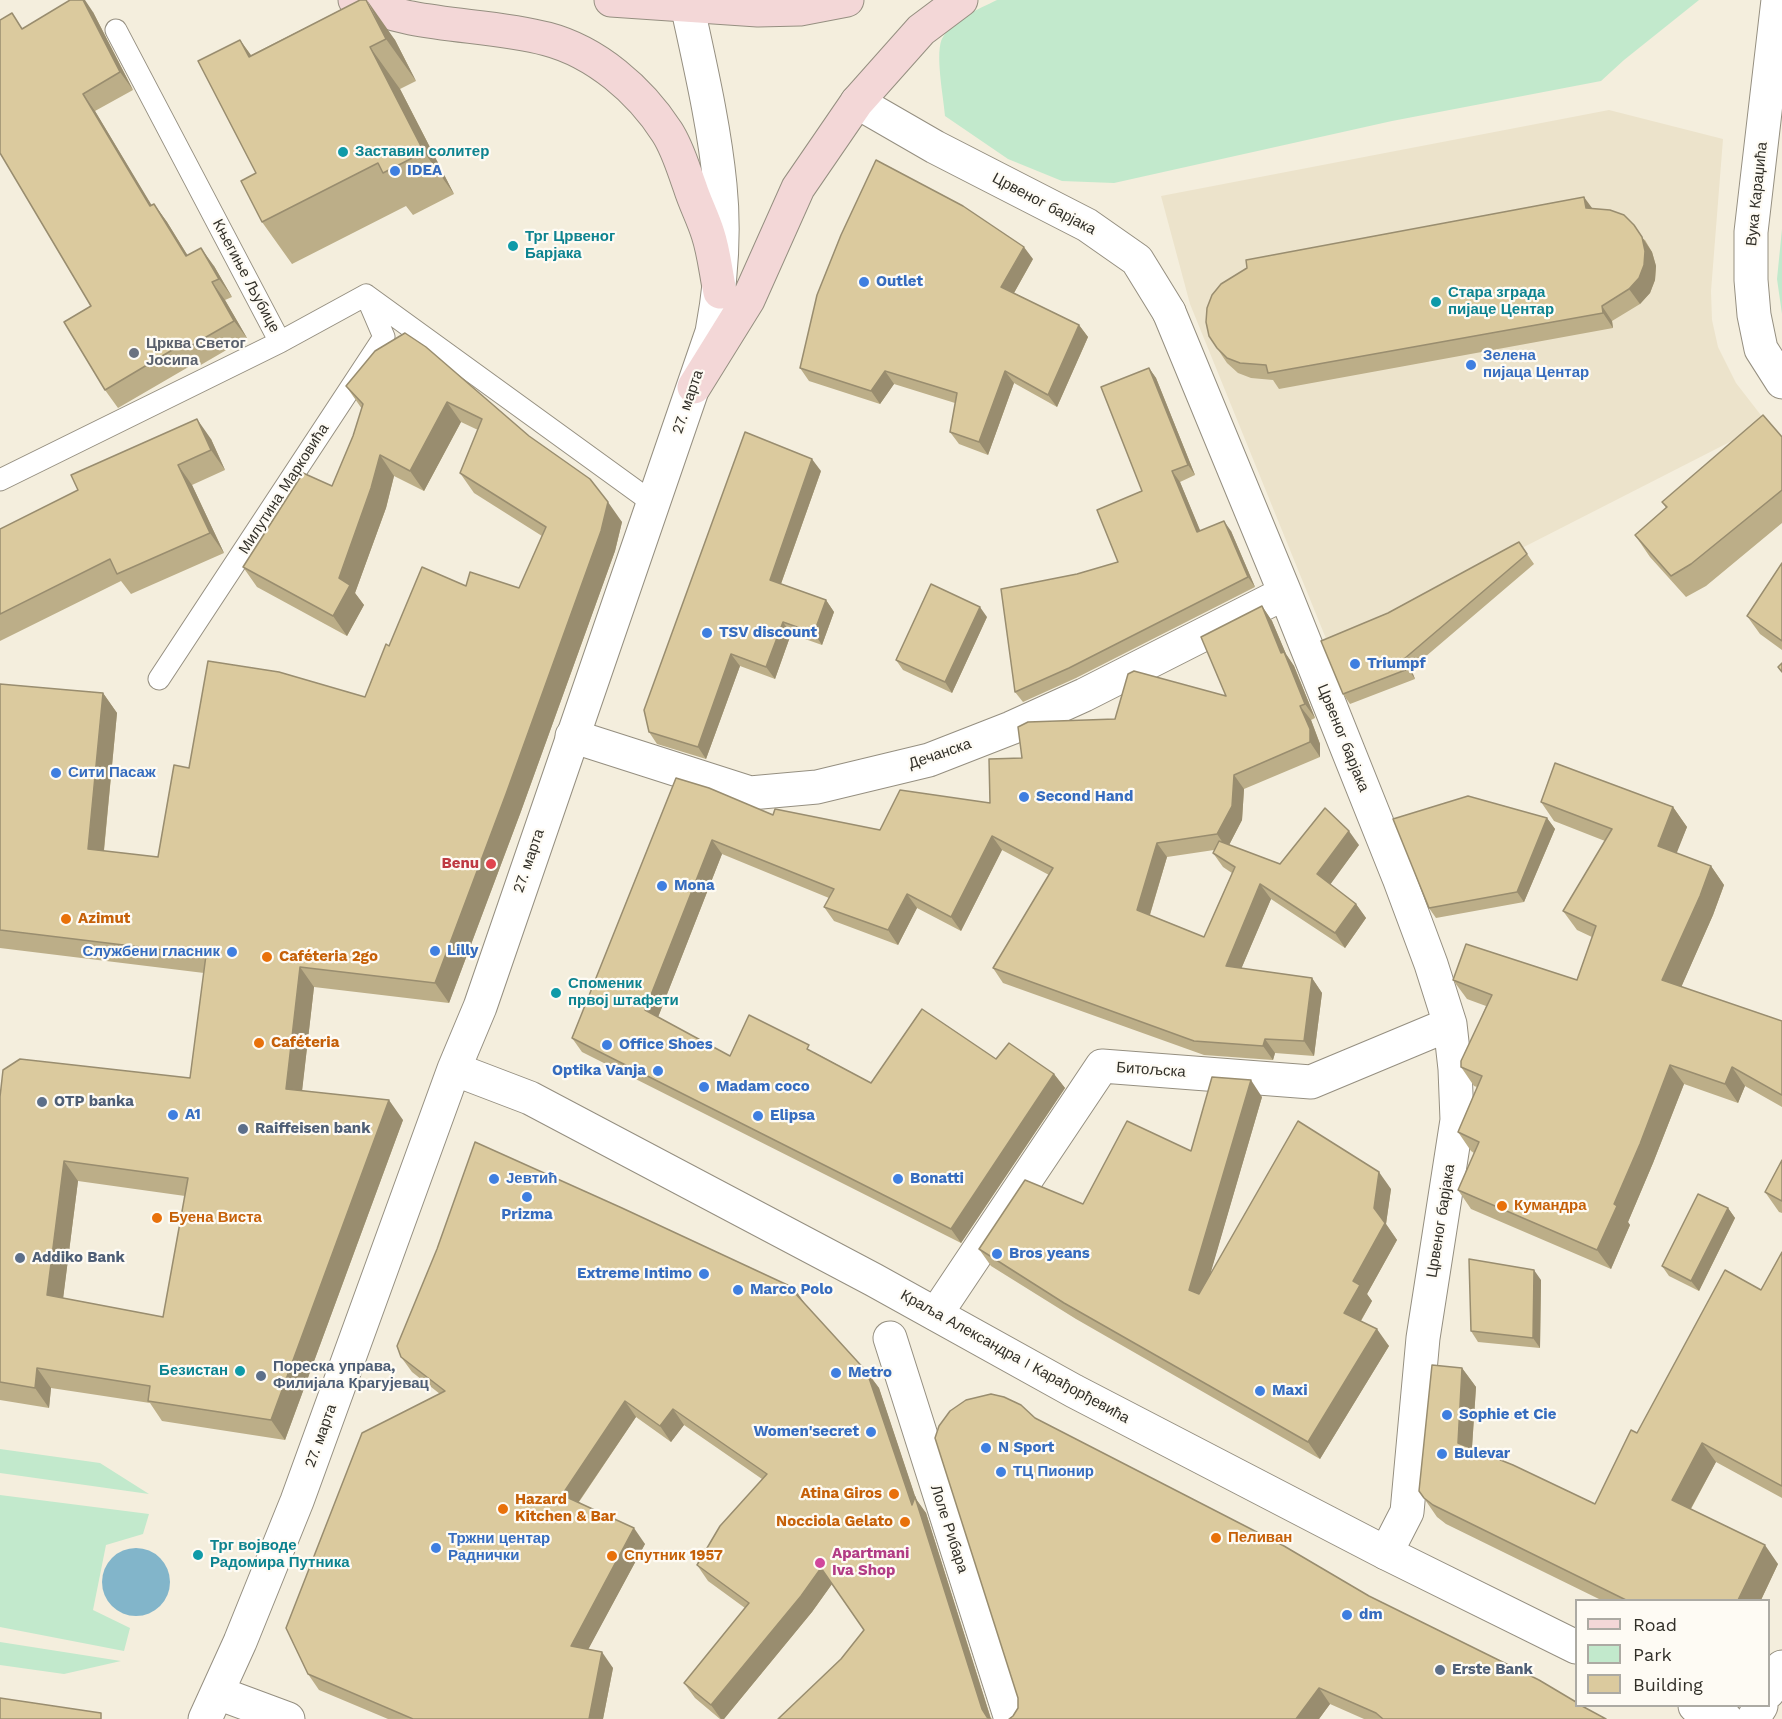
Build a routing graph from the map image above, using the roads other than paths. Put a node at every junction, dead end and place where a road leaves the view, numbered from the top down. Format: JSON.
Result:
{"nodes":[{"id":1,"x":355,"y":0,"type":"edge"},
{"id":2,"x":611,"y":0,"type":"edge"},
{"id":3,"x":847,"y":0,"type":"edge"},
{"id":4,"x":961,"y":0,"type":"edge"},
{"id":5,"x":1778,"y":0,"type":"edge"},
{"id":6,"x":686,"y":3,"type":"edge"},
{"id":7,"x":757,"y":5,"type":"edge"},
{"id":8,"x":116,"y":30,"type":"dead end"},
{"id":9,"x":857,"y":102,"type":"junction"},
{"id":10,"x":720,"y":292,"type":"junction"},
{"id":11,"x":366,"y":295,"type":"junction"},
{"id":12,"x":280,"y":342,"type":"junction"},
{"id":13,"x":1782,"y":382,"type":"edge"},
{"id":14,"x":694,"y":387,"type":"junction"},
{"id":15,"x":0,"y":480,"type":"edge"},
{"id":16,"x":653,"y":503,"type":"junction"},
{"id":17,"x":1285,"y":592,"type":"junction"},
{"id":18,"x":159,"y":679,"type":"dead end"},
{"id":19,"x":572,"y":736,"type":"junction"},
{"id":20,"x":1450,"y":1024,"type":"junction"},
{"id":21,"x":454,"y":1069,"type":"junction"},
{"id":22,"x":936,"y":1314,"type":"junction"},
{"id":23,"x":890,"y":1338,"type":"dead end"},
{"id":24,"x":1386,"y":1553,"type":"junction"},
{"id":25,"x":1575,"y":1647,"type":"edge"},
{"id":26,"x":1782,"y":1667,"type":"edge"},
{"id":27,"x":1770,"y":1688,"type":"edge"},
{"id":28,"x":212,"y":1706,"type":"edge"},
{"id":29,"x":1697,"y":1707,"type":"edge"},
{"id":30,"x":288,"y":1719,"type":"edge"},
{"id":31,"x":1011,"y":1719,"type":"edge"},
{"id":32,"x":1726,"y":1719,"type":"edge"}],
"edges":[{"from":1,"to":10,"type":"main road"},
{"from":2,"to":6,"type":"main road"},
{"from":3,"to":7,"type":"main road"},
{"from":4,"to":9,"type":"main road"},
{"from":5,"to":13,"type":"street","name":"Вука Караџића"},
{"from":6,"to":7,"type":"main road"},
{"from":6,"to":10,"type":"street","name":"27. марта"},
{"from":8,"to":12,"type":"lane","name":"Књегиње Љубице"},
{"from":9,"to":14,"type":"main road"},
{"from":9,"to":17,"type":"street","name":"Црвеног барјака"},
{"from":10,"to":14,"type":"street","name":"27. марта"},
{"from":11,"to":12,"type":"lane"},
{"from":11,"to":16,"type":"lane"},
{"from":11,"to":18,"type":"lane","name":"Милутина Марковића"},
{"from":12,"to":15,"type":"lane","name":"Књегиње Љубице"},
{"from":14,"to":16,"type":"street","name":"27. марта"},
{"from":16,"to":19,"type":"street","name":"27. марта"},
{"from":17,"to":19,"type":"street","name":"Дечанска"},
{"from":17,"to":20,"type":"street","name":"Црвеног барјака"},
{"from":19,"to":21,"type":"street","name":"27. марта"},
{"from":20,"to":22,"type":"street","name":"Битољска"},
{"from":20,"to":24,"type":"street","name":"Црвеног барјака"},
{"from":21,"to":22,"type":"street","name":"Краља Александра I Карађорђевића"},
{"from":21,"to":28,"type":"street","name":"27. марта"},
{"from":22,"to":24,"type":"street","name":"Краља Александра I Карађорђевића"},
{"from":23,"to":31,"type":"street","name":"Лоле Рибара"},
{"from":24,"to":25,"type":"street","name":"Краља Александра I Карађорђевића"},
{"from":26,"to":27,"type":"street"},
{"from":28,"to":30,"type":"street"},
{"from":29,"to":32,"type":"street"}]}
